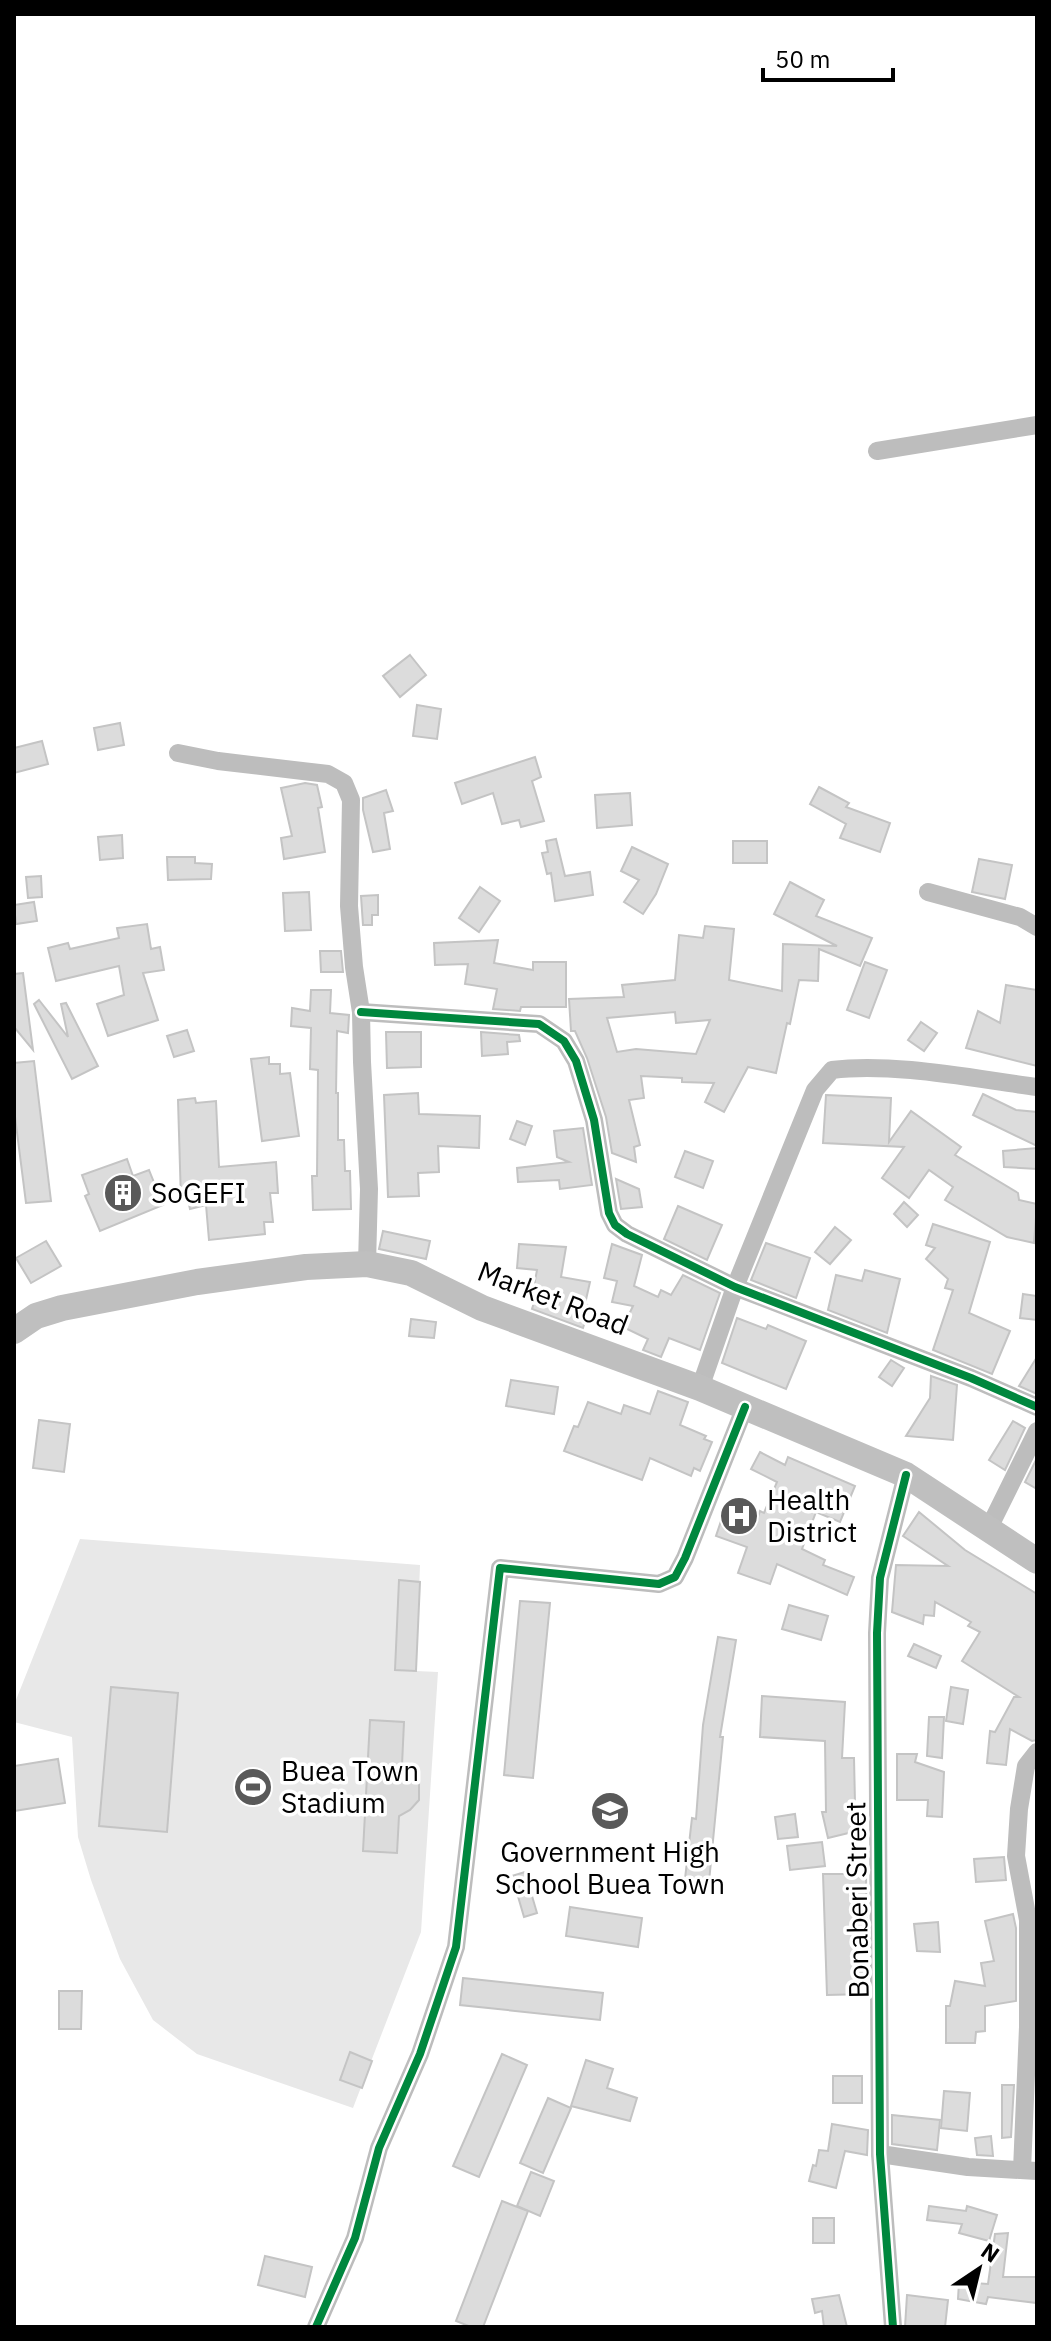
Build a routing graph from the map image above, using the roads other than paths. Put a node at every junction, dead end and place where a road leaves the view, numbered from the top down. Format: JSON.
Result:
{"nodes":[{"id":1,"x":1037,"y":425,"type":"edge"},
{"id":2,"x":877,"y":451,"type":"dead end"},
{"id":3,"x":178,"y":753,"type":"dead end"},
{"id":4,"x":928,"y":892,"type":"dead end"},
{"id":5,"x":1037,"y":927,"type":"edge"},
{"id":6,"x":361,"y":1012,"type":"junction"},
{"id":7,"x":1037,"y":1087,"type":"edge"},
{"id":8,"x":367,"y":1264,"type":"junction"},
{"id":9,"x":735,"y":1287,"type":"junction"},
{"id":10,"x":14,"y":1331,"type":"edge"},
{"id":11,"x":700,"y":1388,"type":"junction"},
{"id":12,"x":745,"y":1407,"type":"junction"},
{"id":13,"x":1037,"y":1407,"type":"edge"},
{"id":14,"x":1037,"y":1431,"type":"edge"},
{"id":15,"x":906,"y":1475,"type":"junction"},
{"id":16,"x":988,"y":1530,"type":"junction"},
{"id":17,"x":1037,"y":1561,"type":"edge"},
{"id":18,"x":1037,"y":1752,"type":"edge"},
{"id":19,"x":1032,"y":1920,"type":"edge"},
{"id":20,"x":880,"y":2154,"type":"junction"},
{"id":21,"x":1030,"y":2170,"type":"edge"},
{"id":22,"x":316,"y":2327,"type":"edge"},
{"id":23,"x":893,"y":2327,"type":"edge"}],
"edges":[{"from":1,"to":2,"type":"street"},
{"from":3,"to":6,"type":"street"},
{"from":4,"to":5,"type":"street"},
{"from":6,"to":8,"type":"street"},
{"from":6,"to":9,"type":"street"},
{"from":7,"to":9,"type":"street"},
{"from":8,"to":10,"type":"main road","name":"Market Road"},
{"from":8,"to":11,"type":"main road","name":"Market Road"},
{"from":9,"to":11,"type":"street"},
{"from":9,"to":13,"type":"street"},
{"from":11,"to":12,"type":"main road","name":"Market Road"},
{"from":12,"to":15,"type":"main road","name":"Market Road"},
{"from":12,"to":22,"type":"street"},
{"from":14,"to":16,"type":"street"},
{"from":15,"to":16,"type":"main road","name":"Market Road"},
{"from":15,"to":20,"type":"street","name":"Bonaberi Street"},
{"from":16,"to":17,"type":"main road","name":"Market Road"},
{"from":18,"to":19,"type":"street"},
{"from":19,"to":21,"type":"street"},
{"from":20,"to":21,"type":"street"},
{"from":20,"to":23,"type":"street","name":"Bonaberi Street"}]}
